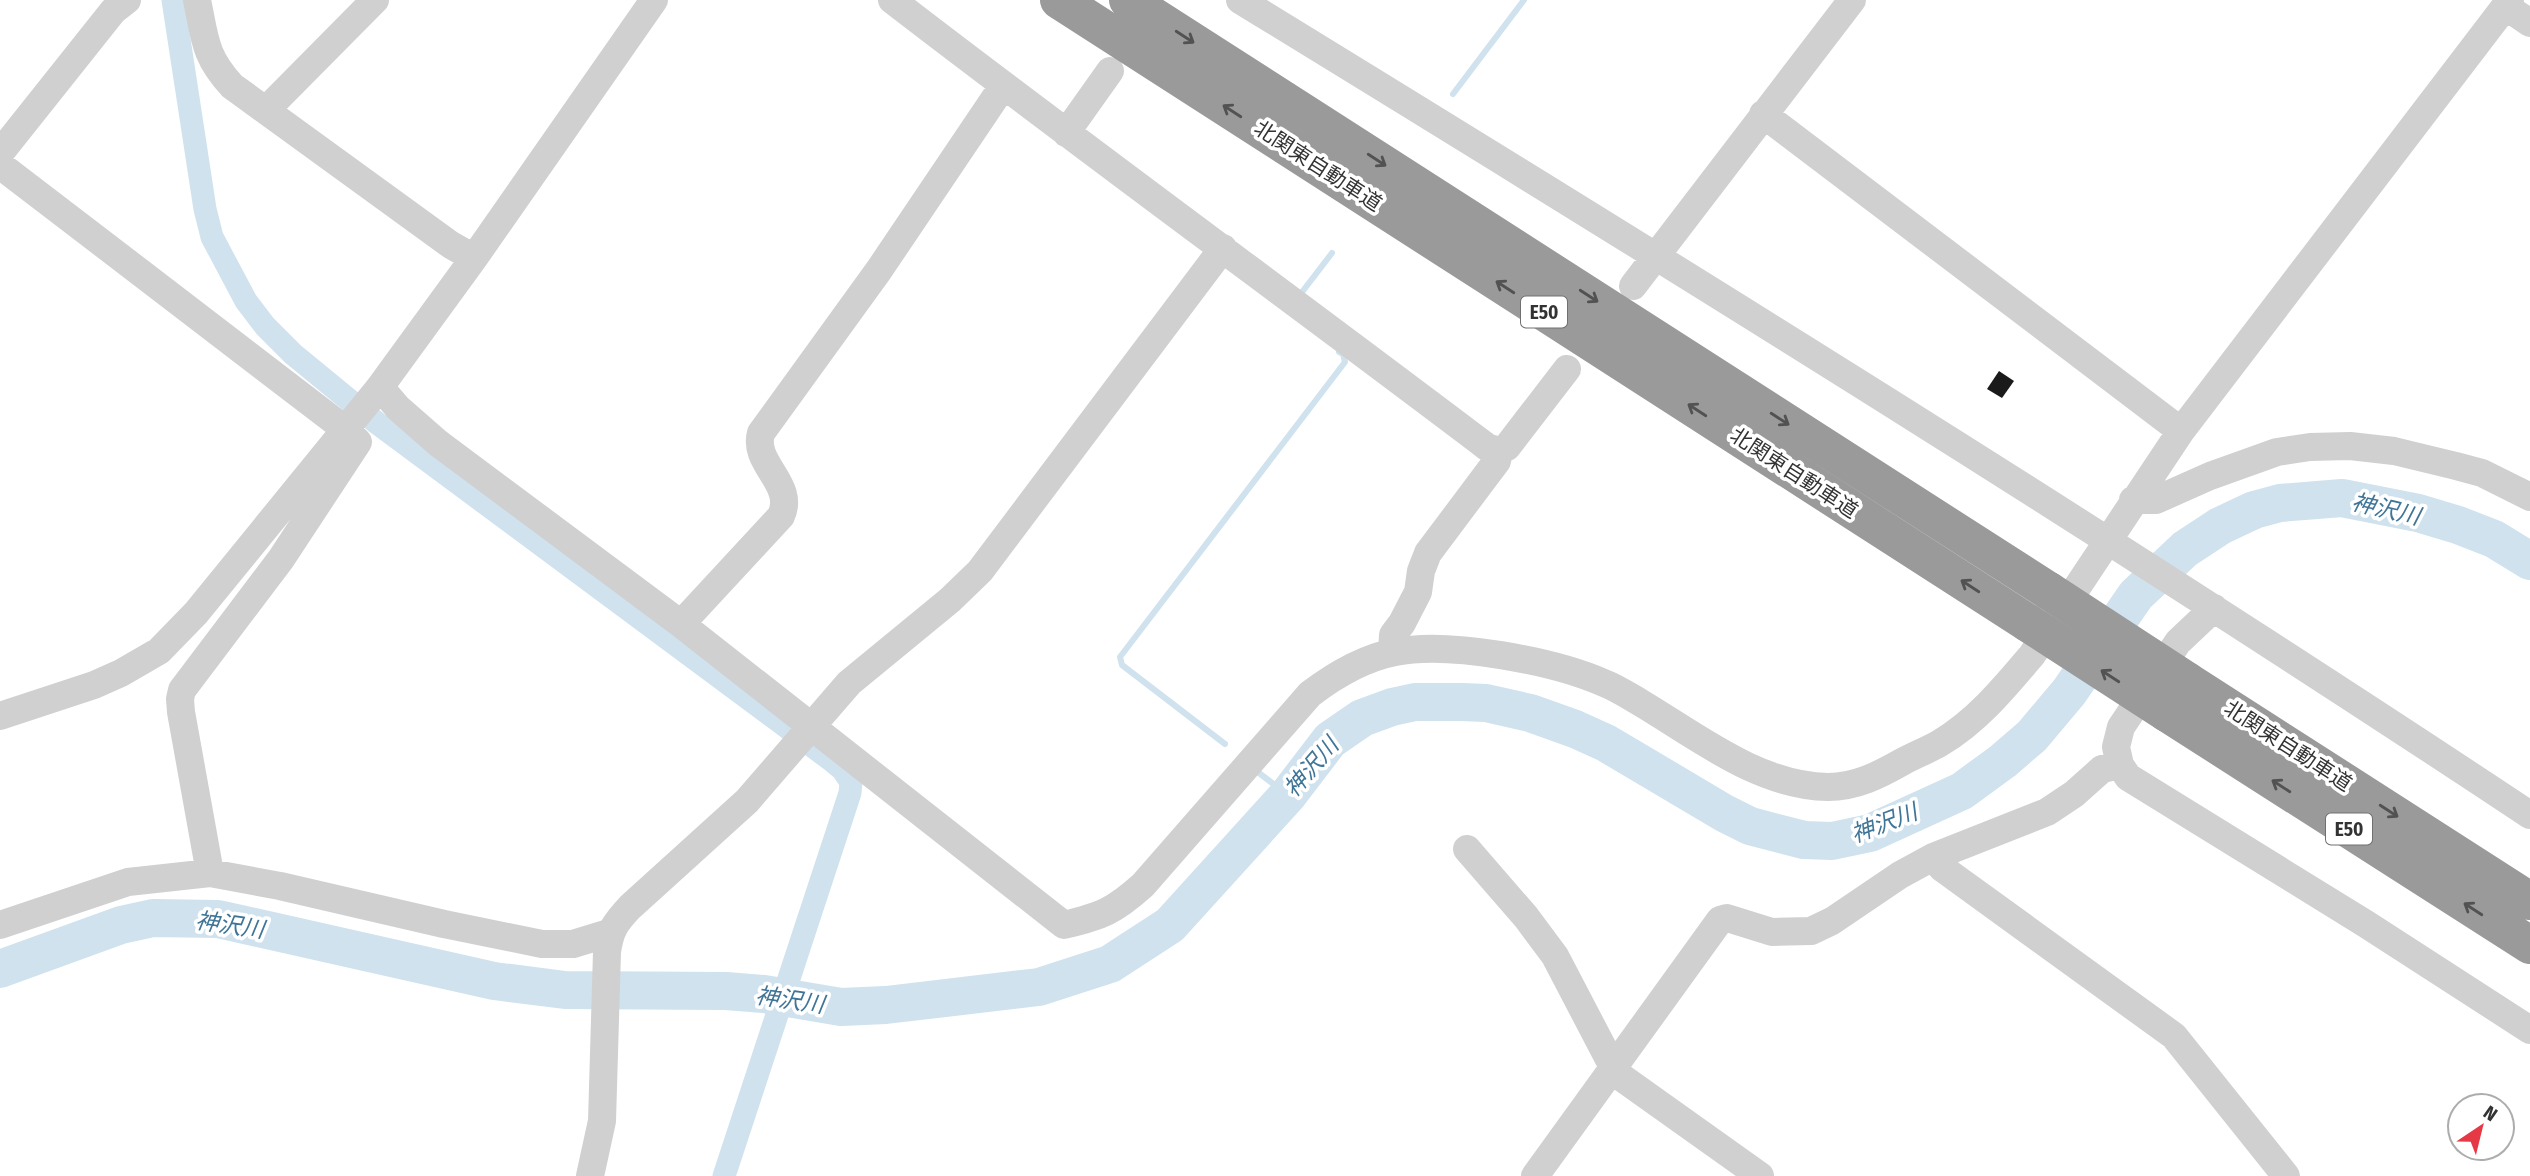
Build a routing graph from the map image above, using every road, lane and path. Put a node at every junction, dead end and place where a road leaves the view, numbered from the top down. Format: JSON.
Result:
{"nodes":[{"id":1,"x":127,"y":0,"type":"edge"},
{"id":2,"x":197,"y":0,"type":"edge"},
{"id":3,"x":375,"y":0,"type":"edge"},
{"id":4,"x":654,"y":0,"type":"edge"},
{"id":5,"x":892,"y":0,"type":"edge"},
{"id":6,"x":1059,"y":0,"type":"edge"},
{"id":7,"x":1128,"y":0,"type":"edge"},
{"id":8,"x":1240,"y":0,"type":"edge"},
{"id":9,"x":1852,"y":0,"type":"edge"},
{"id":10,"x":2507,"y":3,"type":"edge"},
{"id":11,"x":2530,"y":23,"type":"edge"},
{"id":12,"x":1110,"y":71,"type":"dead end"},
{"id":13,"x":1003,"y":86,"type":"junction"},
{"id":14,"x":267,"y":110,"type":"junction"},
{"id":15,"x":1763,"y":114,"type":"junction"},
{"id":16,"x":1066,"y":134,"type":"junction"},
{"id":17,"x":0,"y":153,"type":"edge"},
{"id":18,"x":0,"y":165,"type":"edge"},
{"id":19,"x":1223,"y":248,"type":"junction"},
{"id":20,"x":1656,"y":255,"type":"junction"},
{"id":21,"x":474,"y":258,"type":"junction"},
{"id":22,"x":1633,"y":286,"type":"dead end"},
{"id":23,"x":1567,"y":369,"type":"dead end"},
{"id":24,"x":377,"y":392,"type":"junction"},
{"id":25,"x":350,"y":426,"type":"junction"},
{"id":26,"x":2181,"y":431,"type":"junction"},
{"id":27,"x":1499,"y":452,"type":"junction"},
{"id":28,"x":2530,"y":497,"type":"edge"},
{"id":29,"x":2133,"y":500,"type":"junction"},
{"id":30,"x":2114,"y":544,"type":"junction"},
{"id":31,"x":2214,"y":608,"type":"junction"},
{"id":32,"x":681,"y":624,"type":"junction"},
{"id":33,"x":1392,"y":652,"type":"junction"},
{"id":34,"x":2177,"y":697,"type":"junction"},
{"id":35,"x":0,"y":716,"type":"edge"},
{"id":36,"x":805,"y":736,"type":"junction"},
{"id":37,"x":2120,"y":765,"type":"junction"},
{"id":38,"x":2530,"y":815,"type":"edge"},
{"id":39,"x":1467,"y":849,"type":"dead end"},
{"id":40,"x":1933,"y":857,"type":"junction"},
{"id":41,"x":211,"y":873,"type":"junction"},
{"id":42,"x":2530,"y":901,"type":"edge"},
{"id":43,"x":0,"y":925,"type":"edge"},
{"id":44,"x":608,"y":943,"type":"junction"},
{"id":45,"x":2530,"y":945,"type":"edge"},
{"id":46,"x":2530,"y":1030,"type":"edge"},
{"id":47,"x":1613,"y":1067,"type":"junction"},
{"id":48,"x":590,"y":1176,"type":"edge"},
{"id":49,"x":1535,"y":1176,"type":"edge"},
{"id":50,"x":1760,"y":1176,"type":"edge"},
{"id":51,"x":2286,"y":1176,"type":"edge"}],
"edges":[{"from":1,"to":17,"type":"street"},
{"from":2,"to":14,"type":"street"},
{"from":3,"to":14,"type":"street"},
{"from":4,"to":21,"type":"street"},
{"from":5,"to":13,"type":"street"},
{"from":34,"to":6,"type":"highway","name":"北関東自動車道","number":"E50","one_way":true,"bridge":true},
{"from":7,"to":34,"type":"highway","name":"北関東自動車道","number":"E50","one_way":true,"bridge":true},
{"from":8,"to":20,"type":"street"},
{"from":9,"to":15,"type":"street"},
{"from":10,"to":11,"type":"street"},
{"from":10,"to":26,"type":"street"},
{"from":12,"to":16,"type":"street"},
{"from":13,"to":16,"type":"street"},
{"from":13,"to":32,"type":"street"},
{"from":14,"to":21,"type":"street"},
{"from":15,"to":20,"type":"street"},
{"from":15,"to":26,"type":"street"},
{"from":16,"to":19,"type":"street"},
{"from":18,"to":25,"type":"street"},
{"from":19,"to":27,"type":"street"},
{"from":19,"to":36,"type":"street"},
{"from":20,"to":22,"type":"street"},
{"from":20,"to":30,"type":"street"},
{"from":21,"to":24,"type":"street"},
{"from":23,"to":27,"type":"street"},
{"from":24,"to":25,"type":"street"},
{"from":24,"to":32,"type":"street"},
{"from":25,"to":35,"type":"street"},
{"from":25,"to":41,"type":"street"},
{"from":26,"to":29,"type":"street"},
{"from":27,"to":33,"type":"street"},
{"from":28,"to":29,"type":"street"},
{"from":29,"to":30,"type":"street"},
{"from":30,"to":31,"type":"street"},
{"from":30,"to":33,"type":"street"},
{"from":31,"to":37,"type":"street"},
{"from":31,"to":38,"type":"street"},
{"from":32,"to":36,"type":"street"},
{"from":33,"to":36,"type":"street"},
{"from":34,"to":42,"type":"highway","name":"北関東自動車道","number":"E50","one_way":true},
{"from":45,"to":34,"type":"highway","name":"北関東自動車道","number":"E50","one_way":true},
{"from":36,"to":44,"type":"street"},
{"from":37,"to":40,"type":"street"},
{"from":37,"to":46,"type":"street"},
{"from":39,"to":47,"type":"street"},
{"from":40,"to":47,"type":"street"},
{"from":40,"to":51,"type":"street"},
{"from":41,"to":43,"type":"street"},
{"from":41,"to":44,"type":"street"},
{"from":44,"to":48,"type":"street"},
{"from":47,"to":49,"type":"street"},
{"from":47,"to":50,"type":"street"}]}
